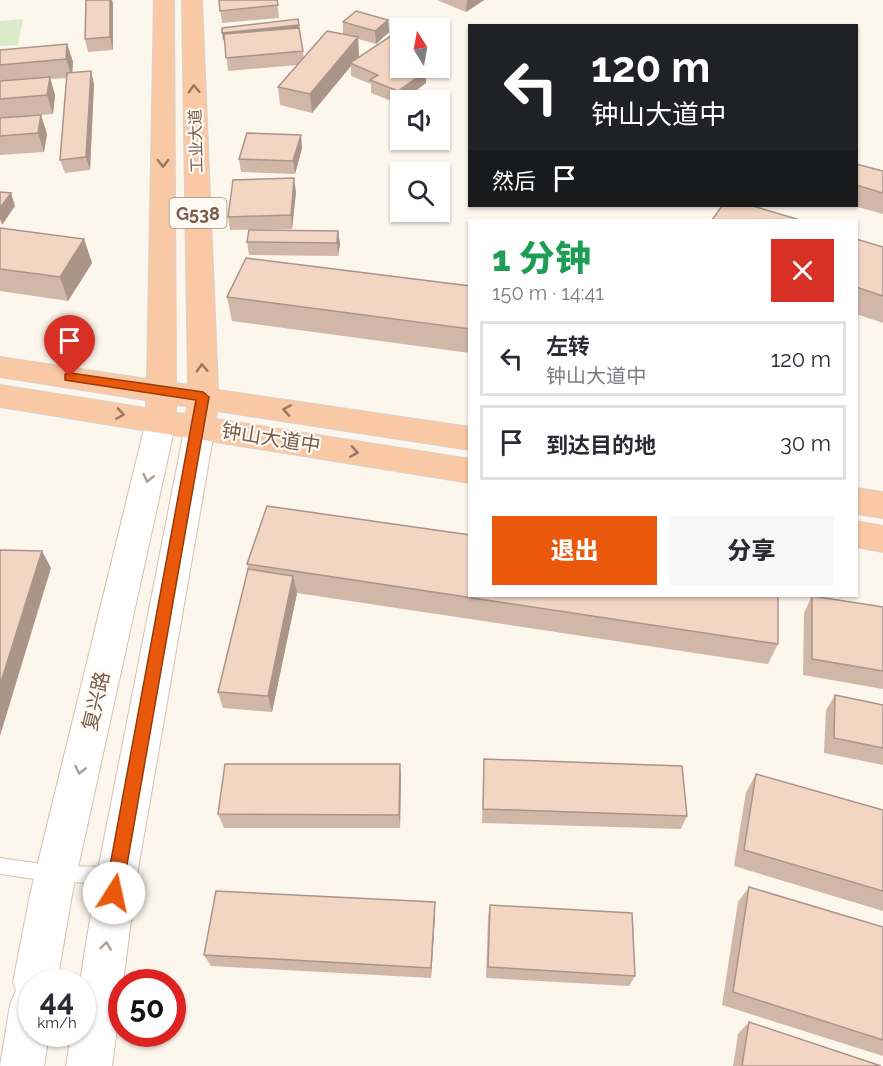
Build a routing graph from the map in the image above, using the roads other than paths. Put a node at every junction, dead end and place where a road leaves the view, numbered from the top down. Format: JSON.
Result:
{"nodes":[{"id":1,"x":164,"y":0,"type":"edge"},
{"id":2,"x":192,"y":0,"type":"edge"},
{"id":3,"x":0,"y":367,"type":"edge"},
{"id":4,"x":0,"y":396,"type":"edge"},
{"id":5,"x":162,"y":406,"type":"junction"},
{"id":6,"x":201,"y":412,"type":"junction"},
{"id":7,"x":468,"y":440,"type":"edge"},
{"id":8,"x":468,"y":471,"type":"edge"},
{"id":9,"x":858,"y":501,"type":"edge"},
{"id":10,"x":883,"y":505,"type":"edge"},
{"id":11,"x":858,"y":534,"type":"edge"},
{"id":12,"x":883,"y":539,"type":"edge"},
{"id":13,"x":0,"y":866,"type":"edge"},
{"id":14,"x":56,"y":874,"type":"junction"},
{"id":15,"x":117,"y":875,"type":"junction"},
{"id":16,"x":38,"y":969,"type":"edge"},
{"id":17,"x":24,"y":1047,"type":"edge"},
{"id":18,"x":21,"y":1066,"type":"edge"},
{"id":19,"x":89,"y":1066,"type":"edge"}],
"edges":[{"from":1,"to":5,"type":"highway","name":"工业大道","number":"G538","one_way":true},
{"from":6,"to":2,"type":"highway","name":"工业大道","number":"G538","one_way":true},
{"from":3,"to":5,"type":"highway","name":"钟山大道中"},
{"from":4,"to":5,"type":"highway","name":"钟山大道中","one_way":true},
{"from":5,"to":6,"type":"highway","name":"钟山大道中"},
{"from":5,"to":14,"type":"main road","name":"复兴路","one_way":true},
{"from":7,"to":6,"type":"highway","name":"钟山大道中","one_way":true},
{"from":6,"to":8,"type":"highway","name":"钟山大道中","one_way":true},
{"from":6,"to":15,"type":"main road"},
{"from":9,"to":10,"type":"highway"},
{"from":11,"to":12,"type":"highway"},
{"from":13,"to":14,"type":"lane"},
{"from":14,"to":15,"type":"lane"},
{"from":14,"to":16,"type":"main road","name":"复兴路"},
{"from":19,"to":15,"type":"main road","one_way":true},
{"from":17,"to":18,"type":"main road"}]}
